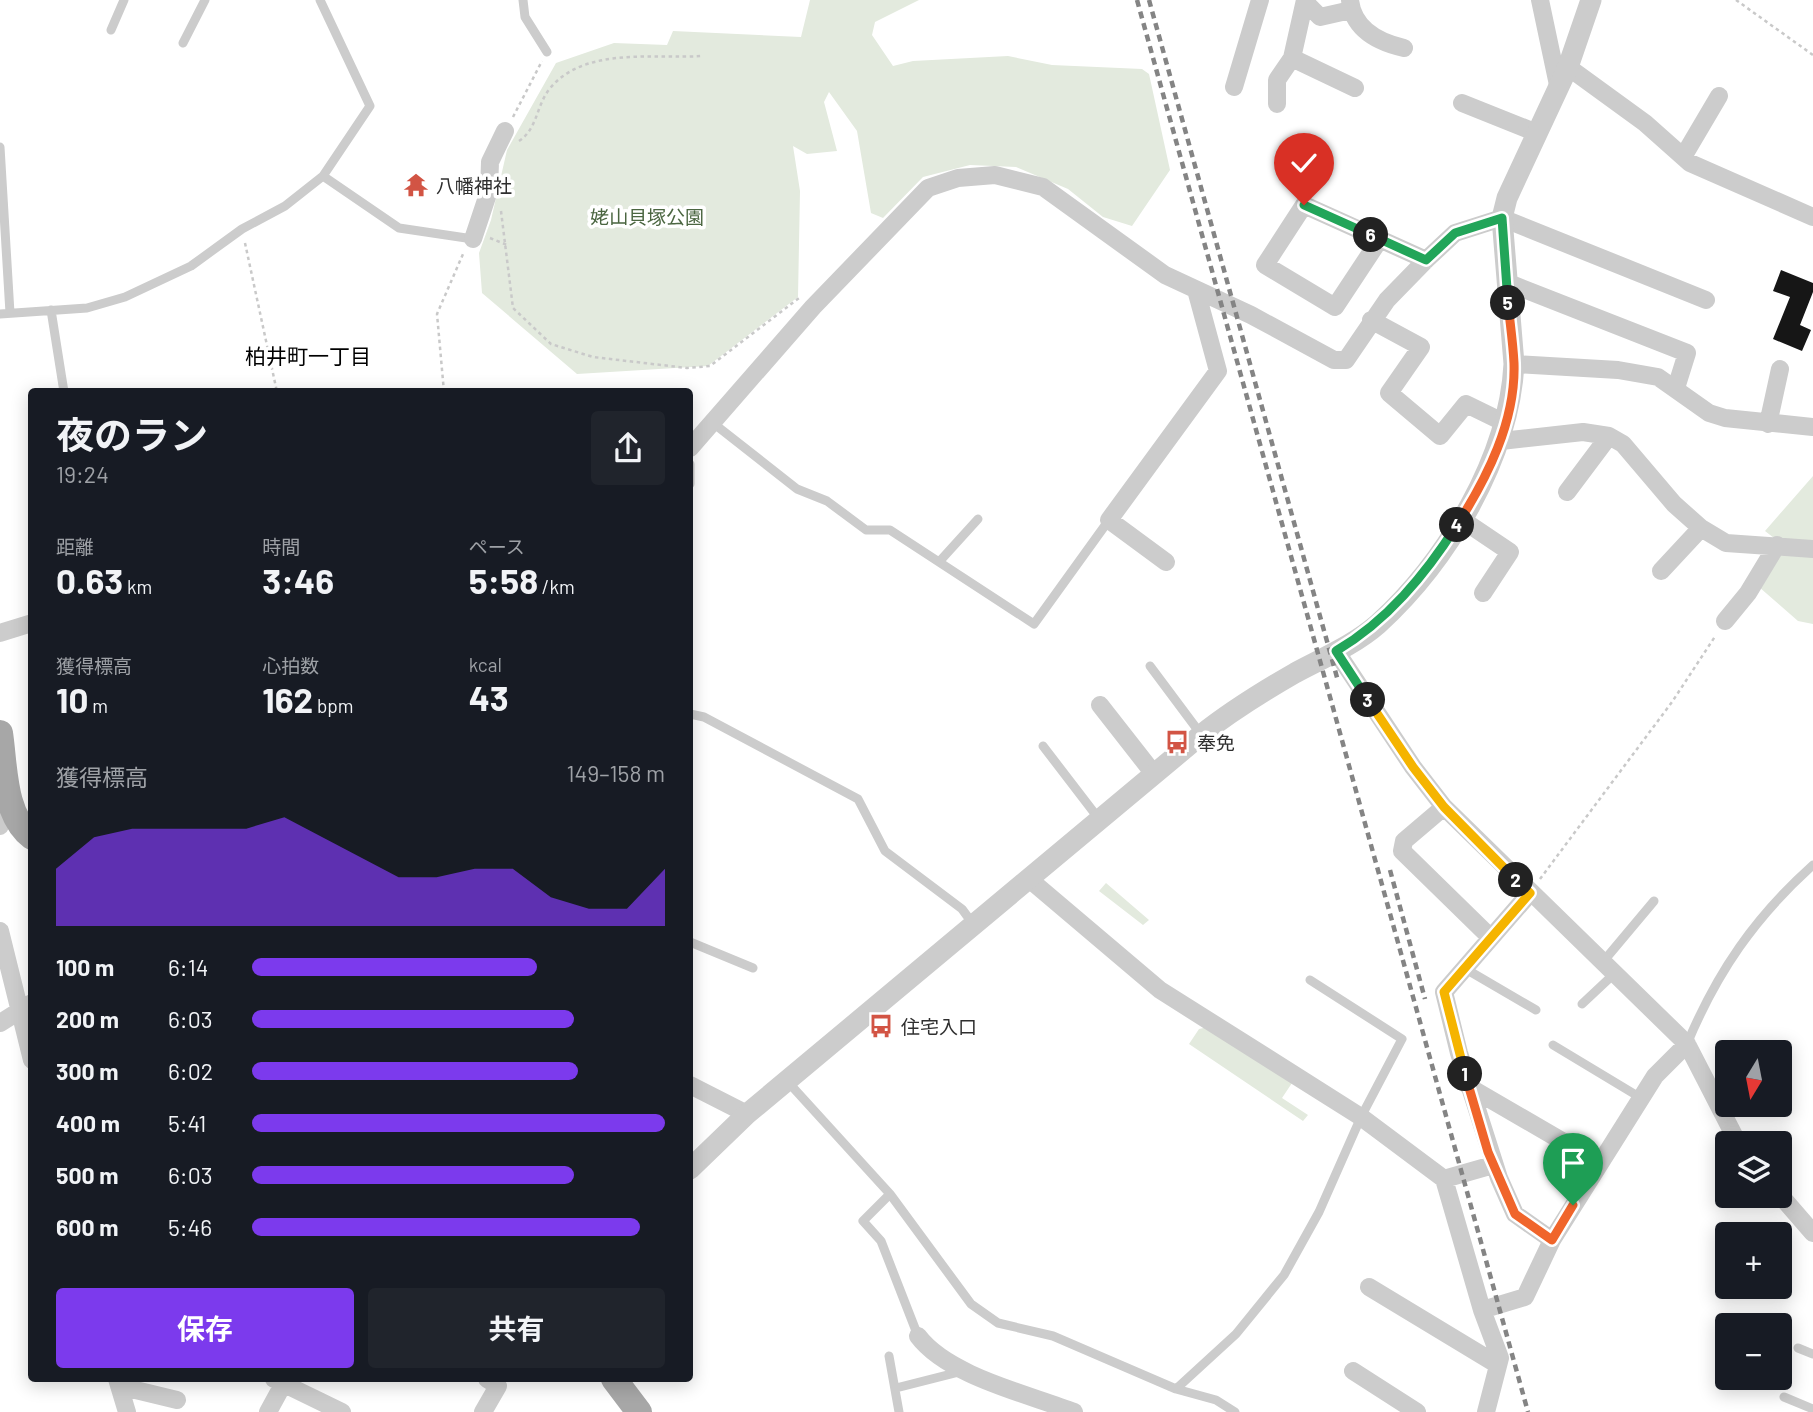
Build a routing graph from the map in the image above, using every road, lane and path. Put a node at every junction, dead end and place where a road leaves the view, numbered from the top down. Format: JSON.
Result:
{"nodes":[{"id":1,"x":124,"y":0,"type":"edge"},
{"id":2,"x":205,"y":0,"type":"edge"},
{"id":3,"x":320,"y":0,"type":"edge"},
{"id":4,"x":523,"y":0,"type":"edge"},
{"id":5,"x":1260,"y":0,"type":"edge"},
{"id":6,"x":1540,"y":0,"type":"edge"},
{"id":7,"x":1591,"y":0,"type":"edge"},
{"id":8,"x":1737,"y":0,"type":"edge"},
{"id":9,"x":1305,"y":1,"type":"edge"},
{"id":10,"x":1350,"y":5,"type":"edge"},
{"id":11,"x":111,"y":30,"type":"dead end"},
{"id":12,"x":183,"y":43,"type":"dead end"},
{"id":13,"x":1404,"y":48,"type":"dead end"},
{"id":14,"x":547,"y":52,"type":"joint"},
{"id":15,"x":1813,"y":55,"type":"edge"},
{"id":16,"x":702,"y":56,"type":"dead end"},
{"id":17,"x":1292,"y":58,"type":"junction"},
{"id":18,"x":1563,"y":76,"type":"junction"},
{"id":19,"x":1234,"y":87,"type":"dead end"},
{"id":20,"x":1355,"y":88,"type":"dead end"},
{"id":21,"x":1719,"y":96,"type":"dead end"},
{"id":22,"x":1462,"y":103,"type":"dead end"},
{"id":23,"x":1277,"y":104,"type":"dead end"},
{"id":24,"x":1537,"y":133,"type":"junction"},
{"id":25,"x":512,"y":137,"type":"junction"},
{"id":26,"x":0,"y":147,"type":"edge"},
{"id":27,"x":1683,"y":157,"type":"junction"},
{"id":28,"x":323,"y":176,"type":"junction"},
{"id":29,"x":499,"y":200,"type":"dead end"},
{"id":30,"x":1813,"y":217,"type":"edge"},
{"id":31,"x":1502,"y":218,"type":"junction"},
{"id":32,"x":242,"y":229,"type":"junction"},
{"id":33,"x":473,"y":239,"type":"junction"},
{"id":34,"x":1380,"y":239,"type":"junction"},
{"id":35,"x":1426,"y":260,"type":"junction"},
{"id":36,"x":1506,"y":282,"type":"junction"},
{"id":37,"x":1196,"y":290,"type":"junction"},
{"id":38,"x":1706,"y":300,"type":"dead end"},
{"id":39,"x":813,"y":307,"type":"junction"},
{"id":40,"x":51,"y":310,"type":"junction"},
{"id":41,"x":5,"y":314,"type":"edge"},
{"id":42,"x":1371,"y":320,"type":"junction"},
{"id":43,"x":1514,"y":364,"type":"junction"},
{"id":44,"x":1780,"y":369,"type":"dead end"},
{"id":45,"x":63,"y":388,"type":"edge"},
{"id":46,"x":276,"y":388,"type":"edge"},
{"id":47,"x":444,"y":388,"type":"edge"},
{"id":48,"x":1676,"y":388,"type":"junction"},
{"id":49,"x":713,"y":423,"type":"junction"},
{"id":50,"x":1768,"y":424,"type":"junction"},
{"id":51,"x":1813,"y":427,"type":"edge"},
{"id":52,"x":1503,"y":432,"type":"junction"},
{"id":53,"x":1609,"y":436,"type":"junction"},
{"id":54,"x":693,"y":444,"type":"edge"},
{"id":55,"x":1567,"y":492,"type":"dead end"},
{"id":56,"x":978,"y":519,"type":"dead end"},
{"id":57,"x":1461,"y":519,"type":"junction"},
{"id":58,"x":1109,"y":520,"type":"junction"},
{"id":59,"x":1701,"y":528,"type":"junction"},
{"id":60,"x":1777,"y":545,"type":"junction"},
{"id":61,"x":1813,"y":549,"type":"edge"},
{"id":62,"x":939,"y":562,"type":"junction"},
{"id":63,"x":1166,"y":562,"type":"dead end"},
{"id":64,"x":1661,"y":571,"type":"dead end"},
{"id":65,"x":1483,"y":593,"type":"dead end"},
{"id":66,"x":1725,"y":621,"type":"joint"},
{"id":67,"x":28,"y":624,"type":"edge"},
{"id":68,"x":0,"y":633,"type":"edge"},
{"id":69,"x":1336,"y":651,"type":"junction"},
{"id":70,"x":1150,"y":666,"type":"dead end"},
{"id":71,"x":1100,"y":705,"type":"dead end"},
{"id":72,"x":693,"y":715,"type":"edge"},
{"id":73,"x":0,"y":733,"type":"edge"},
{"id":74,"x":1201,"y":735,"type":"junction"},
{"id":75,"x":1043,"y":746,"type":"dead end"},
{"id":76,"x":1154,"y":774,"type":"junction"},
{"id":77,"x":10,"y":801,"type":"junction"},
{"id":78,"x":1444,"y":807,"type":"junction"},
{"id":79,"x":1100,"y":820,"type":"junction"},
{"id":80,"x":0,"y":826,"type":"edge"},
{"id":81,"x":28,"y":833,"type":"edge"},
{"id":82,"x":1813,"y":865,"type":"edge"},
{"id":83,"x":1029,"y":879,"type":"junction"},
{"id":84,"x":1530,"y":893,"type":"junction"},
{"id":85,"x":1654,"y":901,"type":"dead end"},
{"id":86,"x":974,"y":925,"type":"junction"},
{"id":87,"x":0,"y":932,"type":"edge"},
{"id":88,"x":1491,"y":938,"type":"junction"},
{"id":89,"x":693,"y":943,"type":"edge"},
{"id":90,"x":752,"y":968,"type":"dead end"},
{"id":91,"x":1464,"y":968,"type":"junction"},
{"id":92,"x":1608,"y":968,"type":"junction"},
{"id":93,"x":1310,"y":980,"type":"dead end"},
{"id":94,"x":1582,"y":1004,"type":"dead end"},
{"id":95,"x":25,"y":1007,"type":"edge"},
{"id":96,"x":1536,"y":1010,"type":"dead end"},
{"id":97,"x":0,"y":1023,"type":"edge"},
{"id":98,"x":28,"y":1030,"type":"edge"},
{"id":99,"x":1687,"y":1044,"type":"junction"},
{"id":100,"x":1553,"y":1045,"type":"dead end"},
{"id":101,"x":787,"y":1081,"type":"junction"},
{"id":102,"x":693,"y":1087,"type":"edge"},
{"id":103,"x":1469,"y":1087,"type":"junction"},
{"id":104,"x":1641,"y":1098,"type":"junction"},
{"id":105,"x":747,"y":1114,"type":"junction"},
{"id":106,"x":1361,"y":1117,"type":"junction"},
{"id":107,"x":1732,"y":1131,"type":"edge"},
{"id":108,"x":1574,"y":1148,"type":"dead end"},
{"id":109,"x":693,"y":1166,"type":"edge"},
{"id":110,"x":1488,"y":1167,"type":"junction"},
{"id":111,"x":1448,"y":1178,"type":"junction"},
{"id":112,"x":890,"y":1194,"type":"junction"},
{"id":113,"x":1791,"y":1208,"type":"edge"},
{"id":114,"x":1813,"y":1233,"type":"edge"},
{"id":115,"x":1552,"y":1240,"type":"junction"},
{"id":116,"x":1369,"y":1287,"type":"dead end"},
{"id":117,"x":1488,"y":1309,"type":"junction"},
{"id":118,"x":918,"y":1336,"type":"joint"},
{"id":119,"x":1798,"y":1348,"type":"dead end"},
{"id":120,"x":1813,"y":1354,"type":"edge"},
{"id":121,"x":889,"y":1356,"type":"dead end"},
{"id":122,"x":1498,"y":1365,"type":"junction"},
{"id":123,"x":964,"y":1371,"type":"junction"},
{"id":124,"x":1353,"y":1371,"type":"dead end"},
{"id":125,"x":281,"y":1382,"type":"edge"},
{"id":126,"x":283,"y":1382,"type":"edge"},
{"id":127,"x":492,"y":1382,"type":"edge"},
{"id":128,"x":616,"y":1382,"type":"edge"},
{"id":129,"x":118,"y":1383,"type":"edge"},
{"id":130,"x":896,"y":1388,"type":"junction"},
{"id":131,"x":1176,"y":1389,"type":"junction"},
{"id":132,"x":1784,"y":1397,"type":"dead end"},
{"id":133,"x":177,"y":1400,"type":"dead end"},
{"id":134,"x":1049,"y":1407,"type":"edge"},
{"id":135,"x":1813,"y":1409,"type":"edge"},
{"id":136,"x":127,"y":1412,"type":"edge"},
{"id":137,"x":268,"y":1412,"type":"edge"},
{"id":138,"x":342,"y":1412,"type":"edge"},
{"id":139,"x":484,"y":1412,"type":"edge"},
{"id":140,"x":639,"y":1412,"type":"edge"},
{"id":141,"x":899,"y":1412,"type":"edge"},
{"id":142,"x":1074,"y":1412,"type":"edge"},
{"id":143,"x":1235,"y":1412,"type":"edge"},
{"id":144,"x":1417,"y":1412,"type":"edge"},
{"id":145,"x":1486,"y":1412,"type":"edge"}],
"edges":[{"from":1,"to":11,"type":"lane"},
{"from":2,"to":12,"type":"lane"},
{"from":3,"to":28,"type":"lane"},
{"from":4,"to":14,"type":"lane"},
{"from":5,"to":19,"type":"street"},
{"from":6,"to":18,"type":"street"},
{"from":7,"to":18,"type":"street"},
{"from":8,"to":15,"type":"path"},
{"from":9,"to":10,"type":"street"},
{"from":9,"to":17,"type":"street"},
{"from":10,"to":13,"type":"street"},
{"from":14,"to":25,"type":"path"},
{"from":16,"to":25,"type":"path"},
{"from":17,"to":20,"type":"street"},
{"from":17,"to":23,"type":"street"},
{"from":18,"to":24,"type":"street"},
{"from":18,"to":27,"type":"street"},
{"from":21,"to":27,"type":"street"},
{"from":22,"to":24,"type":"street"},
{"from":24,"to":31,"type":"street"},
{"from":25,"to":33,"type":"street"},
{"from":26,"to":41,"type":"lane"},
{"from":27,"to":30,"type":"street"},
{"from":28,"to":32,"type":"lane"},
{"from":28,"to":33,"type":"lane"},
{"from":29,"to":39,"type":"path"},
{"from":31,"to":35,"type":"street"},
{"from":31,"to":36,"type":"street"},
{"from":31,"to":38,"type":"street"},
{"from":32,"to":40,"type":"lane"},
{"from":32,"to":46,"type":"path"},
{"from":33,"to":47,"type":"path"},
{"from":34,"to":34,"type":"street"},
{"from":34,"to":35,"type":"street"},
{"from":35,"to":42,"type":"street"},
{"from":36,"to":43,"type":"street"},
{"from":36,"to":48,"type":"street"},
{"from":37,"to":39,"type":"street"},
{"from":37,"to":42,"type":"street"},
{"from":37,"to":58,"type":"street"},
{"from":39,"to":49,"type":"street"},
{"from":40,"to":41,"type":"lane"},
{"from":40,"to":45,"type":"lane"},
{"from":42,"to":52,"type":"street"},
{"from":43,"to":48,"type":"street"},
{"from":43,"to":52,"type":"street"},
{"from":44,"to":50,"type":"street"},
{"from":48,"to":50,"type":"street"},
{"from":49,"to":54,"type":"street"},
{"from":49,"to":62,"type":"lane"},
{"from":50,"to":51,"type":"street"},
{"from":52,"to":53,"type":"street"},
{"from":52,"to":57,"type":"street"},
{"from":53,"to":55,"type":"street"},
{"from":53,"to":59,"type":"street"},
{"from":56,"to":62,"type":"lane"},
{"from":57,"to":65,"type":"street"},
{"from":57,"to":69,"type":"street"},
{"from":58,"to":62,"type":"lane"},
{"from":58,"to":63,"type":"street"},
{"from":59,"to":60,"type":"street"},
{"from":59,"to":64,"type":"street"},
{"from":60,"to":61,"type":"street"},
{"from":60,"to":66,"type":"street"},
{"from":66,"to":84,"type":"path"},
{"from":67,"to":68,"type":"street"},
{"from":69,"to":74,"type":"street"},
{"from":69,"to":78,"type":"street"},
{"from":70,"to":74,"type":"lane"},
{"from":71,"to":76,"type":"street"},
{"from":72,"to":86,"type":"lane"},
{"from":73,"to":77,"type":"main road"},
{"from":74,"to":76,"type":"street"},
{"from":75,"to":79,"type":"lane"},
{"from":76,"to":79,"type":"street"},
{"from":77,"to":80,"type":"street"},
{"from":77,"to":81,"type":"main road"},
{"from":78,"to":84,"type":"street"},
{"from":78,"to":88,"type":"street"},
{"from":79,"to":83,"type":"street"},
{"from":82,"to":99,"type":"lane"},
{"from":83,"to":86,"type":"street"},
{"from":83,"to":106,"type":"street"},
{"from":84,"to":88,"type":"street"},
{"from":84,"to":92,"type":"street"},
{"from":85,"to":92,"type":"lane"},
{"from":86,"to":101,"type":"street"},
{"from":87,"to":95,"type":"street"},
{"from":88,"to":91,"type":"street"},
{"from":89,"to":90,"type":"lane"},
{"from":91,"to":96,"type":"lane"},
{"from":91,"to":103,"type":"street"},
{"from":92,"to":94,"type":"lane"},
{"from":92,"to":99,"type":"street"},
{"from":93,"to":106,"type":"lane"},
{"from":95,"to":97,"type":"street"},
{"from":95,"to":98,"type":"street"},
{"from":99,"to":104,"type":"street"},
{"from":99,"to":107,"type":"street"},
{"from":100,"to":104,"type":"lane"},
{"from":101,"to":105,"type":"street"},
{"from":101,"to":112,"type":"lane"},
{"from":102,"to":105,"type":"street"},
{"from":103,"to":108,"type":"street"},
{"from":103,"to":110,"type":"street"},
{"from":104,"to":115,"type":"street"},
{"from":105,"to":109,"type":"street"},
{"from":106,"to":111,"type":"street"},
{"from":106,"to":131,"type":"lane"},
{"from":110,"to":111,"type":"street"},
{"from":110,"to":115,"type":"street"},
{"from":111,"to":117,"type":"street"},
{"from":112,"to":118,"type":"lane"},
{"from":112,"to":131,"type":"lane"},
{"from":113,"to":114,"type":"street"},
{"from":115,"to":117,"type":"street"},
{"from":116,"to":122,"type":"street"},
{"from":117,"to":122,"type":"street"},
{"from":118,"to":123,"type":"street"},
{"from":119,"to":120,"type":"lane"},
{"from":121,"to":130,"type":"lane"},
{"from":122,"to":145,"type":"street"},
{"from":123,"to":130,"type":"lane"},
{"from":123,"to":134,"type":"street"},
{"from":124,"to":144,"type":"street"},
{"from":125,"to":137,"type":"street"},
{"from":126,"to":138,"type":"street"},
{"from":127,"to":139,"type":"street"},
{"from":128,"to":140,"type":"main road"},
{"from":129,"to":133,"type":"street"},
{"from":129,"to":136,"type":"street"},
{"from":130,"to":141,"type":"lane"},
{"from":131,"to":143,"type":"lane"},
{"from":132,"to":135,"type":"lane"},
{"from":134,"to":142,"type":"street"}]}
